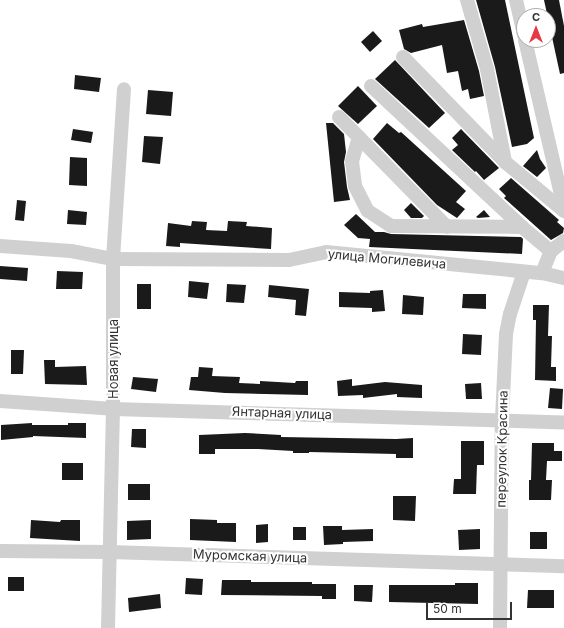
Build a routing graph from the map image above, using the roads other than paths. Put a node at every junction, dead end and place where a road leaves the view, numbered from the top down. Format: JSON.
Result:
{"nodes":[{"id":1,"x":468,"y":0,"type":"edge"},
{"id":2,"x":527,"y":48,"type":"edge"},
{"id":3,"x":403,"y":57,"type":"dead end"},
{"id":4,"x":371,"y":86,"type":"dead end"},
{"id":5,"x":124,"y":89,"type":"dead end"},
{"id":6,"x":339,"y":117,"type":"dead end"},
{"id":7,"x":359,"y":137,"type":"junction"},
{"id":8,"x":506,"y":162,"type":"junction"},
{"id":9,"x":564,"y":209,"type":"edge"},
{"id":10,"x":447,"y":226,"type":"junction"},
{"id":11,"x":522,"y":228,"type":"junction"},
{"id":12,"x":564,"y":241,"type":"edge"},
{"id":13,"x":0,"y":246,"type":"edge"},
{"id":14,"x":551,"y":251,"type":"junction"},
{"id":15,"x":113,"y":260,"type":"junction"},
{"id":16,"x":524,"y":272,"type":"junction"},
{"id":17,"x":542,"y":273,"type":"junction"},
{"id":18,"x":564,"y":278,"type":"edge"},
{"id":19,"x":0,"y":401,"type":"edge"},
{"id":20,"x":112,"y":408,"type":"junction"},
{"id":21,"x":502,"y":419,"type":"junction"},
{"id":22,"x":564,"y":422,"type":"edge"},
{"id":23,"x":0,"y":551,"type":"edge"},
{"id":24,"x":109,"y":552,"type":"junction"},
{"id":25,"x":500,"y":563,"type":"junction"},
{"id":26,"x":564,"y":566,"type":"edge"},
{"id":27,"x":108,"y":628,"type":"edge"},
{"id":28,"x":500,"y":628,"type":"edge"}],
"edges":[{"from":1,"to":8,"type":"street"},
{"from":2,"to":9,"type":"street"},
{"from":3,"to":8,"type":"street"},
{"from":4,"to":11,"type":"street"},
{"from":5,"to":15,"type":"street","name":"Новая улица"},
{"from":6,"to":7,"type":"street"},
{"from":7,"to":10,"type":"street"},
{"from":7,"to":10,"type":"street"},
{"from":8,"to":9,"type":"street"},
{"from":10,"to":11,"type":"street"},
{"from":11,"to":14,"type":"street"},
{"from":12,"to":14,"type":"street"},
{"from":13,"to":15,"type":"street","name":"улица Могилевича"},
{"from":14,"to":17,"type":"street"},
{"from":15,"to":16,"type":"street","name":"улица Могилевича"},
{"from":15,"to":20,"type":"street","name":"Новая улица"},
{"from":16,"to":17,"type":"street","name":"улица Могилевича"},
{"from":16,"to":21,"type":"street","name":"переулок Красина"},
{"from":17,"to":18,"type":"street","name":"улица Могилевича"},
{"from":19,"to":20,"type":"street","name":"Янтарная улица"},
{"from":20,"to":21,"type":"street","name":"Янтарная улица"},
{"from":20,"to":24,"type":"street","name":"Новая улица"},
{"from":21,"to":22,"type":"street","name":"Янтарная улица"},
{"from":21,"to":25,"type":"street","name":"переулок Красина"},
{"from":23,"to":24,"type":"street","name":"Муромская улица"},
{"from":24,"to":25,"type":"street","name":"Муромская улица"},
{"from":24,"to":27,"type":"street","name":"Новая улица"},
{"from":25,"to":26,"type":"street","name":"Муромская улица"},
{"from":25,"to":28,"type":"street","name":"переулок Красина"}]}
